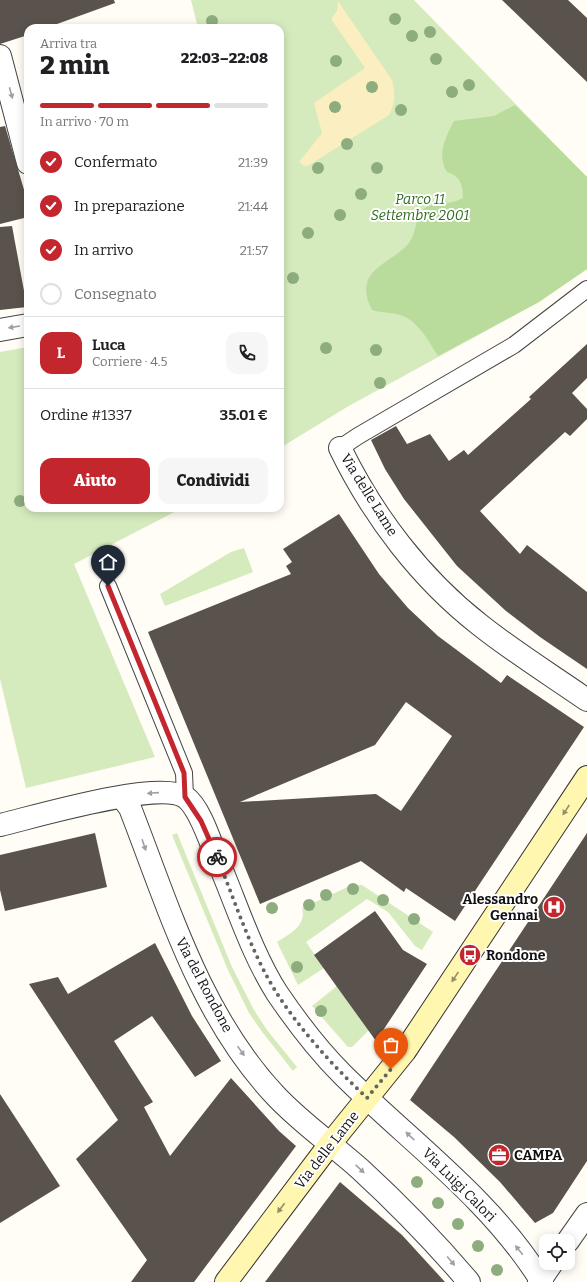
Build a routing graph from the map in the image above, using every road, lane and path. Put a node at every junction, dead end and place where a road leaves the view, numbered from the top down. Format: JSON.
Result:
{"nodes":[{"id":1,"x":0,"y":56,"type":"edge"},
{"id":2,"x":24,"y":148,"type":"edge"},
{"id":3,"x":587,"y":289,"type":"edge"},
{"id":4,"x":24,"y":326,"type":"edge"},
{"id":5,"x":0,"y":330,"type":"edge"},
{"id":6,"x":340,"y":448,"type":"joint"},
{"id":7,"x":108,"y":586,"type":"dead end"},
{"id":8,"x":587,"y":700,"type":"edge"},
{"id":9,"x":587,"y":777,"type":"edge"},
{"id":10,"x":122,"y":797,"type":"junction"},
{"id":11,"x":185,"y":797,"type":"junction"},
{"id":12,"x":0,"y":825,"type":"edge"},
{"id":13,"x":367,"y":1098,"type":"junction"},
{"id":14,"x":330,"y":1144,"type":"junction"},
{"id":15,"x":587,"y":1214,"type":"edge"},
{"id":16,"x":573,"y":1234,"type":"edge"},
{"id":17,"x":543,"y":1277,"type":"edge"},
{"id":18,"x":226,"y":1282,"type":"edge"},
{"id":19,"x":469,"y":1282,"type":"edge"}],
"edges":[{"from":1,"to":2,"type":"street","one_way":true},
{"from":3,"to":6,"type":"lane","name":"Via delle Lame"},
{"from":4,"to":5,"type":"street","one_way":true},
{"from":6,"to":8,"type":"street","name":"Via delle Lame"},
{"from":7,"to":11,"type":"lane"},
{"from":9,"to":13,"type":"street","name":"Via delle Lame","one_way":true},
{"from":11,"to":10,"type":"street","one_way":true},
{"from":10,"to":12,"type":"street"},
{"from":10,"to":14,"type":"street","name":"Via del Rondone","one_way":true},
{"from":11,"to":13,"type":"street"},
{"from":13,"to":14,"type":"street","name":"Via delle Lame"},
{"from":17,"to":13,"type":"street","name":"Via Luigi Calori","one_way":true},
{"from":14,"to":18,"type":"street","name":"Via delle Lame","one_way":true},
{"from":14,"to":19,"type":"street","one_way":true},
{"from":15,"to":16,"type":"street"}]}
